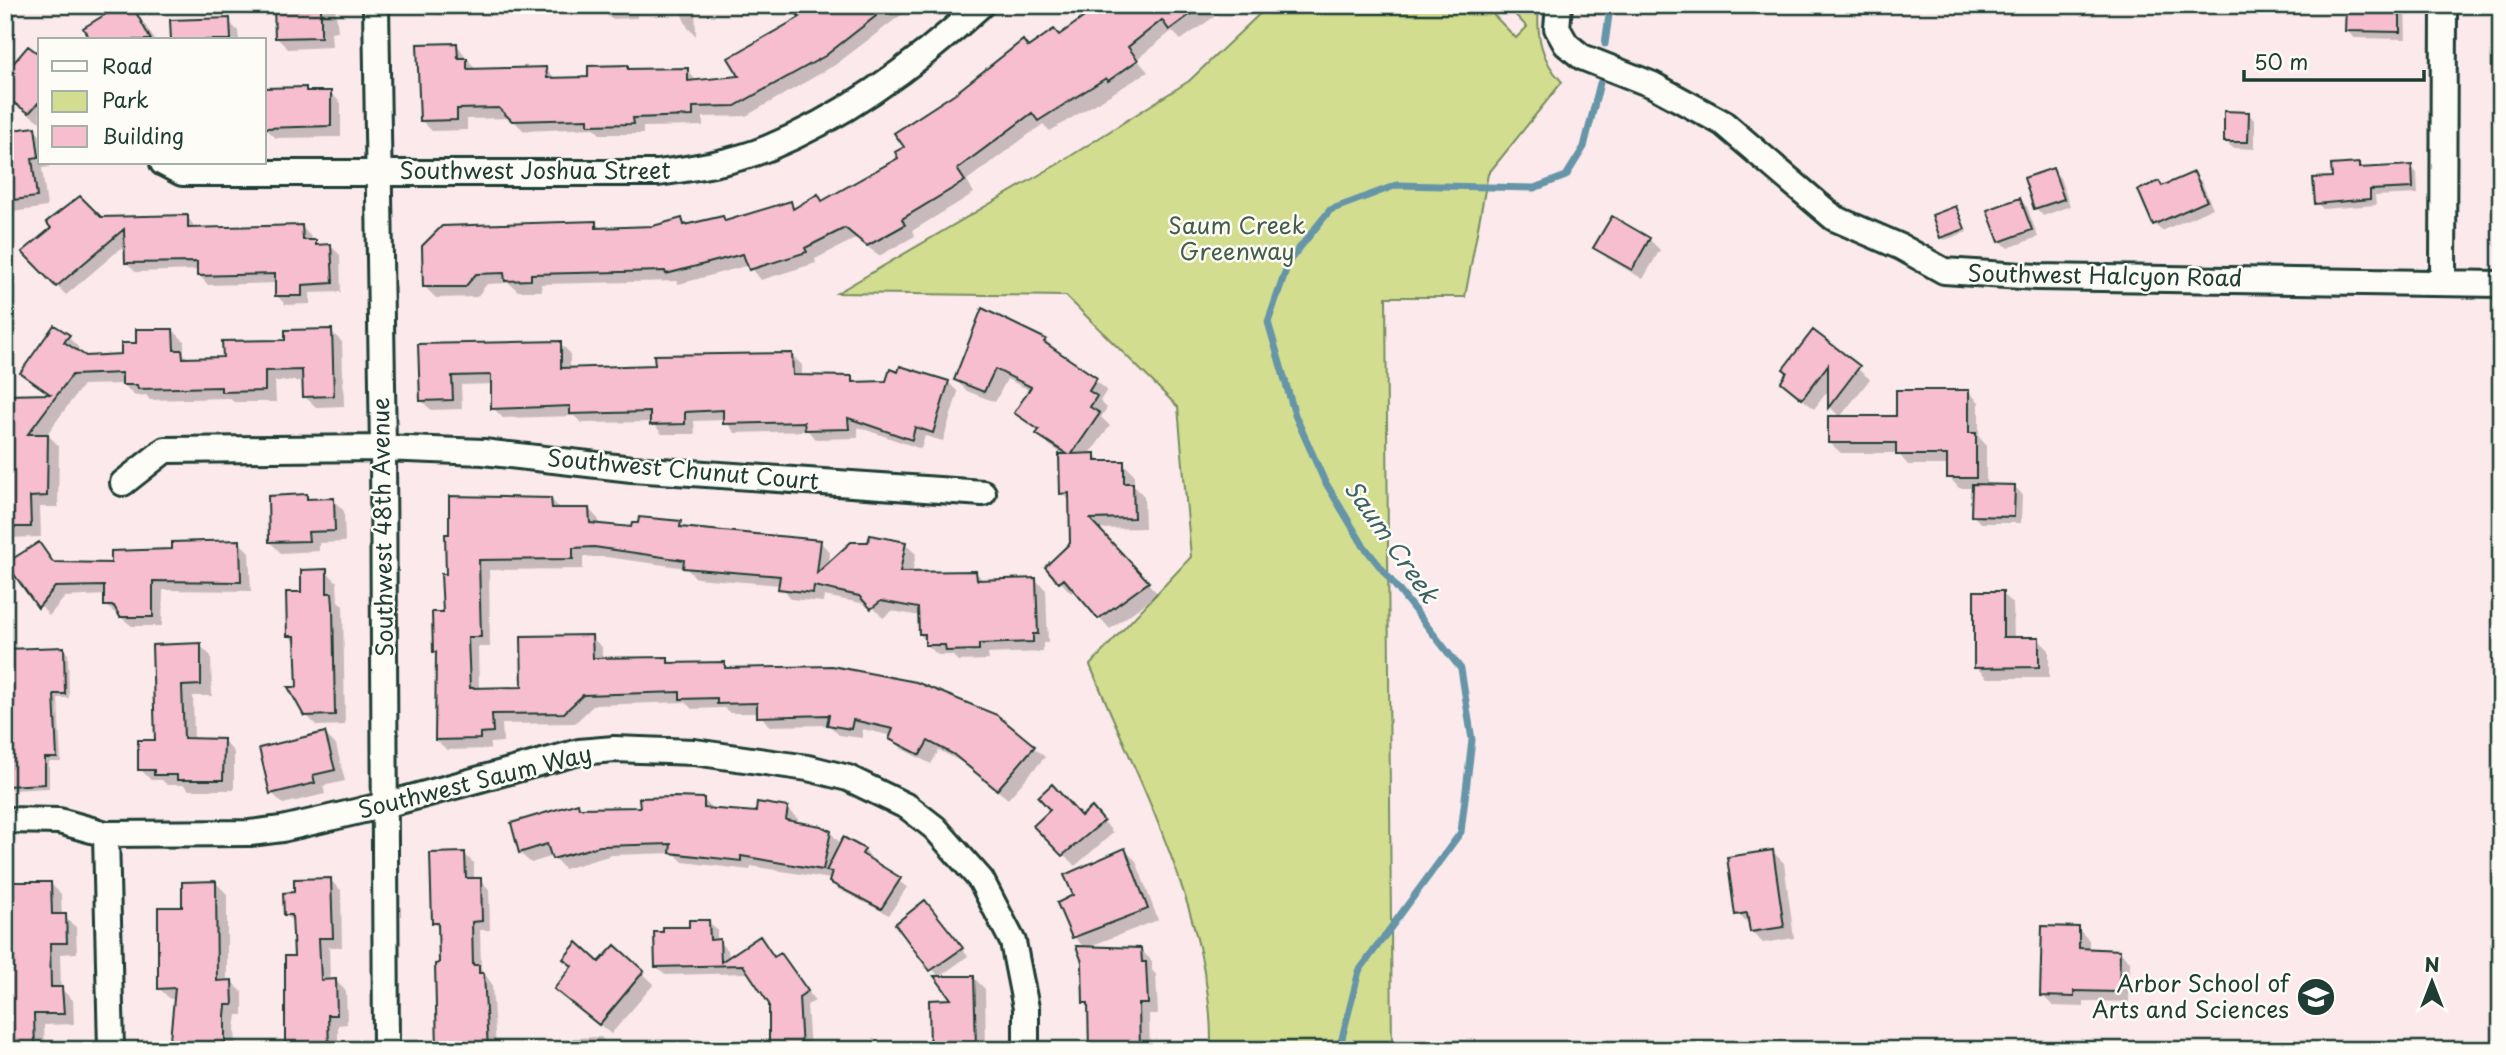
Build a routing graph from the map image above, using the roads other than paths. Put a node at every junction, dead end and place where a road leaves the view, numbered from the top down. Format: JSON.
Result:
{"nodes":[{"id":1,"x":376,"y":5,"type":"edge"},
{"id":2,"x":981,"y":5,"type":"edge"},
{"id":3,"x":1559,"y":5,"type":"edge"},
{"id":4,"x":2444,"y":5,"type":"edge"},
{"id":5,"x":165,"y":164,"type":"edge"},
{"id":6,"x":377,"y":172,"type":"junction"},
{"id":7,"x":2443,"y":284,"type":"junction"},
{"id":8,"x":2501,"y":284,"type":"edge"},
{"id":9,"x":383,"y":448,"type":"junction"},
{"id":10,"x":123,"y":483,"type":"dead end"},
{"id":11,"x":983,"y":493,"type":"dead end"},
{"id":12,"x":385,"y":805,"type":"junction"},
{"id":13,"x":5,"y":820,"type":"edge"},
{"id":14,"x":106,"y":834,"type":"junction"},
{"id":15,"x":111,"y":1050,"type":"edge"},
{"id":16,"x":386,"y":1050,"type":"edge"},
{"id":17,"x":1026,"y":1050,"type":"edge"}],
"edges":[{"from":1,"to":6,"type":"street","name":"Southwest 48th Avenue"},
{"from":2,"to":6,"type":"street","name":"Southwest Joshua Street"},
{"from":3,"to":7,"type":"street","name":"Southwest Halcyon Road"},
{"from":4,"to":7,"type":"street"},
{"from":5,"to":6,"type":"street","name":"Southwest Joshua Street"},
{"from":6,"to":9,"type":"street","name":"Southwest 48th Avenue"},
{"from":7,"to":8,"type":"street","name":"Southwest Halcyon Road"},
{"from":9,"to":10,"type":"street","name":"Southwest Chunut Court"},
{"from":9,"to":11,"type":"street","name":"Southwest Chunut Court"},
{"from":9,"to":12,"type":"street","name":"Southwest 48th Avenue"},
{"from":12,"to":14,"type":"street","name":"Southwest Saum Way"},
{"from":12,"to":16,"type":"street","name":"Southwest 48th Avenue"},
{"from":12,"to":17,"type":"street","name":"Southwest Saum Way"},
{"from":13,"to":14,"type":"street","name":"Southwest Saum Way"},
{"from":14,"to":15,"type":"street"}]}
